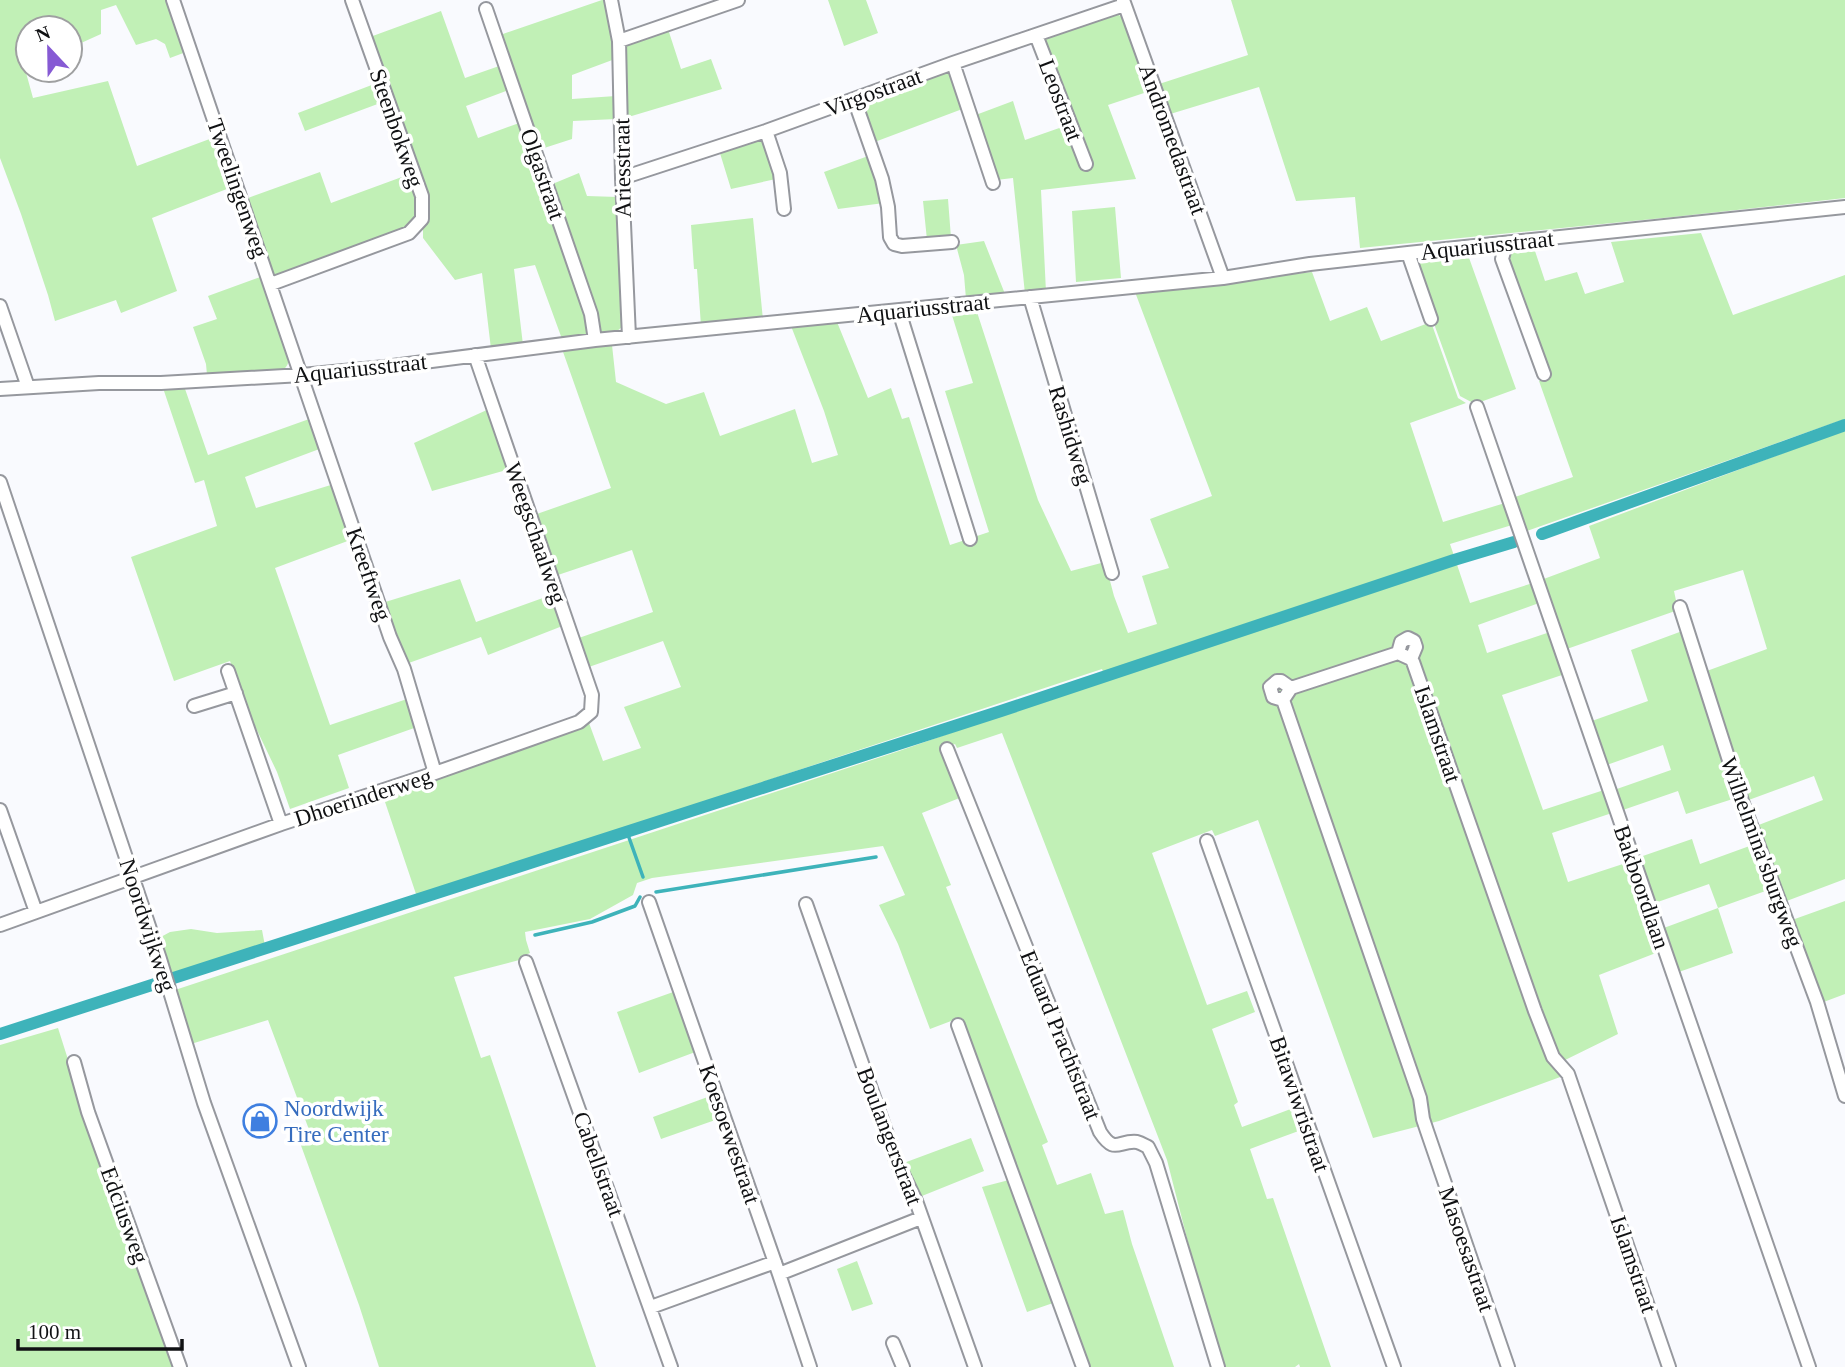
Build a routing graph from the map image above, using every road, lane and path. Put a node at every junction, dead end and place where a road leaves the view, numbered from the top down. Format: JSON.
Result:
{"nodes":[{"id":1,"x":173,"y":0,"type":"edge"},
{"id":2,"x":352,"y":0,"type":"edge"},
{"id":3,"x":611,"y":0,"type":"edge"},
{"id":4,"x":738,"y":0,"type":"edge"},
{"id":5,"x":1124,"y":3,"type":"edge"},
{"id":6,"x":485,"y":9,"type":"dead end"},
{"id":7,"x":1036,"y":35,"type":"junction"},
{"id":8,"x":619,"y":41,"type":"junction"},
{"id":9,"x":953,"y":63,"type":"junction"},
{"id":10,"x":854,"y":99,"type":"junction"},
{"id":11,"x":766,"y":131,"type":"junction"},
{"id":12,"x":1086,"y":164,"type":"dead end"},
{"id":13,"x":622,"y":178,"type":"junction"},
{"id":14,"x":993,"y":183,"type":"dead end"},
{"id":15,"x":1845,"y":207,"type":"edge"},
{"id":16,"x":784,"y":209,"type":"dead end"},
{"id":17,"x":952,"y":242,"type":"dead end"},
{"id":18,"x":1506,"y":243,"type":"junction"},
{"id":19,"x":1408,"y":253,"type":"junction"},
{"id":20,"x":1223,"y":278,"type":"junction"},
{"id":21,"x":271,"y":284,"type":"junction"},
{"id":22,"x":1030,"y":297,"type":"junction"},
{"id":23,"x":0,"y":306,"type":"edge"},
{"id":24,"x":899,"y":312,"type":"junction"},
{"id":25,"x":1431,"y":319,"type":"dead end"},
{"id":26,"x":629,"y":337,"type":"junction"},
{"id":27,"x":595,"y":340,"type":"junction"},
{"id":28,"x":475,"y":355,"type":"junction"},
{"id":29,"x":1544,"y":374,"type":"dead end"},
{"id":30,"x":302,"y":375,"type":"junction"},
{"id":31,"x":27,"y":387,"type":"junction"},
{"id":32,"x":0,"y":389,"type":"edge"},
{"id":33,"x":1477,"y":407,"type":"dead end"},
{"id":34,"x":0,"y":482,"type":"edge"},
{"id":35,"x":970,"y":539,"type":"dead end"},
{"id":36,"x":1112,"y":573,"type":"dead end"},
{"id":37,"x":1680,"y":607,"type":"dead end"},
{"id":38,"x":228,"y":671,"type":"dead end"},
{"id":39,"x":236,"y":692,"type":"junction"},
{"id":40,"x":194,"y":706,"type":"dead end"},
{"id":41,"x":592,"y":712,"type":"joint"},
{"id":42,"x":947,"y":749,"type":"dead end"},
{"id":43,"x":435,"y":773,"type":"junction"},
{"id":44,"x":0,"y":810,"type":"edge"},
{"id":45,"x":281,"y":824,"type":"junction"},
{"id":46,"x":1207,"y":841,"type":"dead end"},
{"id":47,"x":132,"y":877,"type":"junction"},
{"id":48,"x":649,"y":902,"type":"dead end"},
{"id":49,"x":806,"y":904,"type":"dead end"},
{"id":50,"x":36,"y":912,"type":"junction"},
{"id":51,"x":0,"y":925,"type":"edge"},
{"id":52,"x":526,"y":962,"type":"dead end"},
{"id":53,"x":958,"y":1025,"type":"dead end"},
{"id":54,"x":74,"y":1062,"type":"dead end"},
{"id":55,"x":1845,"y":1096,"type":"edge"},
{"id":56,"x":1427,"y":1131,"type":"joint"},
{"id":57,"x":921,"y":1218,"type":"junction"},
{"id":58,"x":777,"y":1268,"type":"junction"},
{"id":59,"x":651,"y":1307,"type":"junction"},
{"id":60,"x":893,"y":1343,"type":"dead end"},
{"id":61,"x":180,"y":1367,"type":"edge"},
{"id":62,"x":299,"y":1367,"type":"edge"},
{"id":63,"x":671,"y":1367,"type":"edge"},
{"id":64,"x":810,"y":1367,"type":"edge"},
{"id":65,"x":903,"y":1367,"type":"edge"},
{"id":66,"x":975,"y":1367,"type":"edge"},
{"id":67,"x":1083,"y":1367,"type":"edge"},
{"id":68,"x":1218,"y":1367,"type":"edge"},
{"id":69,"x":1394,"y":1367,"type":"edge"},
{"id":70,"x":1508,"y":1367,"type":"edge"},
{"id":71,"x":1669,"y":1367,"type":"edge"},
{"id":72,"x":1809,"y":1367,"type":"edge"}],
"edges":[{"from":1,"to":21,"type":"street","name":"Tweelingenweg"},
{"from":2,"to":21,"type":"street","name":"Steenbokweg"},
{"from":3,"to":8,"type":"street","name":"Ariesstraat"},
{"from":4,"to":8,"type":"street"},
{"from":5,"to":7,"type":"street","name":"Virgostraat"},
{"from":5,"to":20,"type":"street","name":"Andromedastraat"},
{"from":6,"to":27,"type":"street","name":"Olgastraat"},
{"from":7,"to":9,"type":"street","name":"Virgostraat"},
{"from":7,"to":12,"type":"street","name":"Leostraat"},
{"from":8,"to":13,"type":"street","name":"Ariesstraat"},
{"from":9,"to":10,"type":"street","name":"Virgostraat"},
{"from":9,"to":14,"type":"street"},
{"from":10,"to":11,"type":"street","name":"Virgostraat"},
{"from":10,"to":17,"type":"street"},
{"from":11,"to":13,"type":"street","name":"Virgostraat"},
{"from":11,"to":16,"type":"street"},
{"from":13,"to":26,"type":"street","name":"Ariesstraat"},
{"from":15,"to":18,"type":"street","name":"Aquariusstraat"},
{"from":18,"to":19,"type":"street","name":"Aquariusstraat"},
{"from":18,"to":29,"type":"street"},
{"from":19,"to":20,"type":"street","name":"Aquariusstraat"},
{"from":19,"to":25,"type":"street"},
{"from":20,"to":22,"type":"street","name":"Aquariusstraat"},
{"from":21,"to":30,"type":"street","name":"Tweelingenweg"},
{"from":22,"to":24,"type":"street","name":"Aquariusstraat"},
{"from":22,"to":36,"type":"street","name":"Rashidweg"},
{"from":23,"to":31,"type":"street"},
{"from":24,"to":26,"type":"street","name":"Aquariusstraat"},
{"from":24,"to":35,"type":"street"},
{"from":26,"to":27,"type":"street","name":"Aquariusstraat"},
{"from":27,"to":28,"type":"street","name":"Aquariusstraat"},
{"from":28,"to":30,"type":"street","name":"Aquariusstraat"},
{"from":28,"to":41,"type":"street","name":"Weegschaalweg"},
{"from":30,"to":31,"type":"street","name":"Aquariusstraat"},
{"from":30,"to":43,"type":"street","name":"Kreeftweg"},
{"from":31,"to":32,"type":"street","name":"Aquariusstraat"},
{"from":33,"to":72,"type":"street","name":"Bakboordlaan"},
{"from":34,"to":47,"type":"street","name":"Noordwijkweg"},
{"from":37,"to":55,"type":"street","name":"Wilhelmina'sburgweg"},
{"from":38,"to":39,"type":"street"},
{"from":39,"to":40,"type":"street"},
{"from":39,"to":45,"type":"street"},
{"from":41,"to":43,"type":"street","name":"Dhoerinderweg"},
{"from":42,"to":68,"type":"street","name":"Eduard Prachtstraat"},
{"from":43,"to":45,"type":"street","name":"Dhoerinderweg"},
{"from":44,"to":50,"type":"street"},
{"from":45,"to":47,"type":"street","name":"Dhoerinderweg"},
{"from":46,"to":69,"type":"street","name":"Bitawiwristraat"},
{"from":47,"to":50,"type":"street","name":"Dhoerinderweg"},
{"from":47,"to":62,"type":"street","name":"Noordwijkweg"},
{"from":48,"to":58,"type":"street","name":"Koesoewestraat"},
{"from":49,"to":57,"type":"street","name":"Boulangerstraat"},
{"from":50,"to":51,"type":"street","name":"Dhoerinderweg"},
{"from":52,"to":59,"type":"street","name":"Cabellstraat"},
{"from":53,"to":67,"type":"street"},
{"from":54,"to":61,"type":"street","name":"Edciusweg"},
{"from":56,"to":70,"type":"street","name":"Masoesastraat"},
{"from":56,"to":71,"type":"street","name":"Islamstraat"},
{"from":57,"to":58,"type":"street"},
{"from":57,"to":66,"type":"street","name":"Boulangerstraat"},
{"from":58,"to":59,"type":"street"},
{"from":58,"to":64,"type":"street","name":"Koesoewestraat"},
{"from":59,"to":63,"type":"street","name":"Cabellstraat"},
{"from":60,"to":65,"type":"street"}]}
